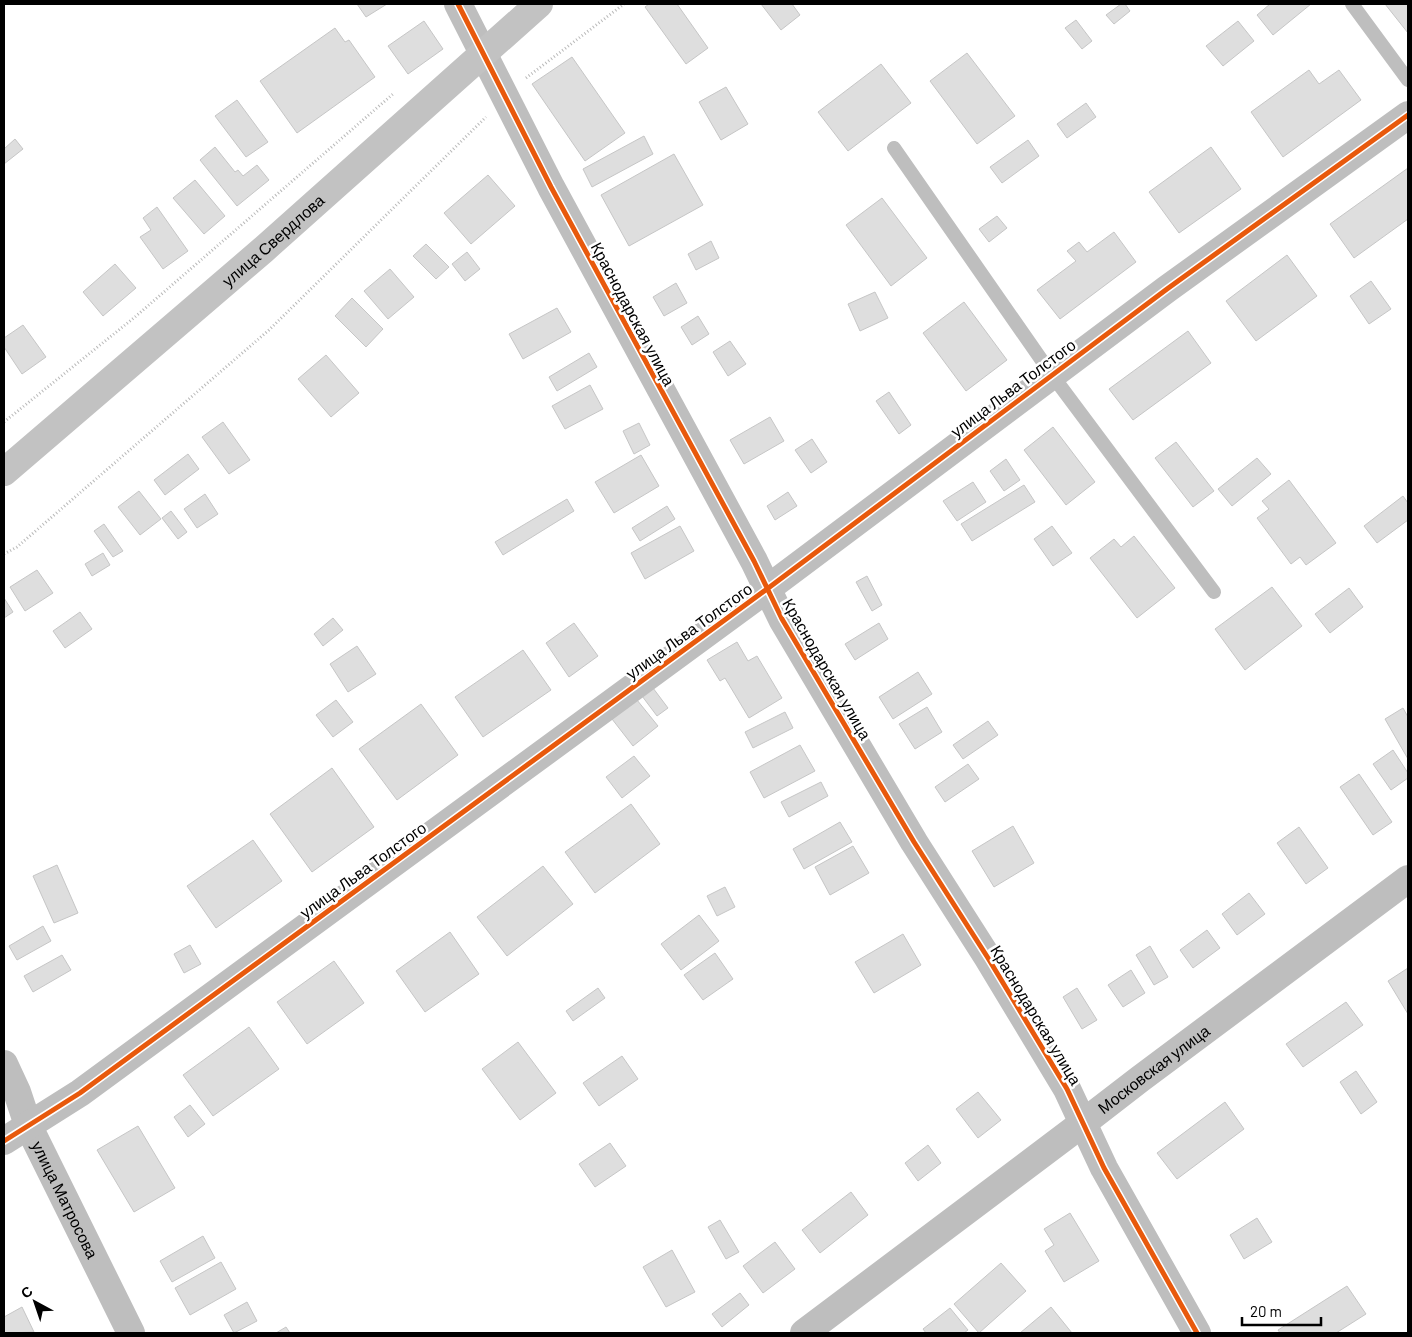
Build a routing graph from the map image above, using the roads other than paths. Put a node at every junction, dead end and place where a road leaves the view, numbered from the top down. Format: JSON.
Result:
{"nodes":[{"id":1,"x":458,"y":4,"type":"edge"},
{"id":2,"x":539,"y":4,"type":"edge"},
{"id":3,"x":1352,"y":4,"type":"edge"},
{"id":4,"x":484,"y":54,"type":"junction"},
{"id":5,"x":1408,"y":80,"type":"edge"},
{"id":6,"x":1408,"y":115,"type":"edge"},
{"id":7,"x":894,"y":148,"type":"dead end"},
{"id":8,"x":1052,"y":375,"type":"junction"},
{"id":9,"x":4,"y":472,"type":"edge"},
{"id":10,"x":767,"y":589,"type":"junction"},
{"id":11,"x":1214,"y":592,"type":"dead end"},
{"id":12,"x":1408,"y":879,"type":"edge"},
{"id":13,"x":4,"y":1064,"type":"edge"},
{"id":14,"x":1083,"y":1123,"type":"junction"},
{"id":15,"x":28,"y":1125,"type":"junction"},
{"id":16,"x":4,"y":1141,"type":"edge"},
{"id":17,"x":131,"y":1333,"type":"edge"},
{"id":18,"x":804,"y":1333,"type":"edge"},
{"id":19,"x":1197,"y":1333,"type":"edge"}],
"edges":[{"from":1,"to":4,"type":"street","name":"Краснодарская улица"},
{"from":2,"to":4,"type":"street","name":"улица Свердлова"},
{"from":3,"to":5,"type":"lane"},
{"from":4,"to":9,"type":"street","name":"улица Свердлова"},
{"from":4,"to":10,"type":"street","name":"Краснодарская улица"},
{"from":6,"to":8,"type":"street","name":"улица Льва Толстого"},
{"from":7,"to":8,"type":"lane"},
{"from":8,"to":10,"type":"street","name":"улица Льва Толстого"},
{"from":8,"to":11,"type":"lane"},
{"from":10,"to":14,"type":"street","name":"Краснодарская улица"},
{"from":10,"to":15,"type":"street","name":"улица Льва Толстого"},
{"from":12,"to":14,"type":"street","name":"Московская улица"},
{"from":13,"to":15,"type":"street","name":"улица Матросова"},
{"from":14,"to":18,"type":"street","name":"Московская улица"},
{"from":14,"to":19,"type":"street","name":"Краснодарская улица"},
{"from":15,"to":16,"type":"street","name":"улица Льва Толстого"},
{"from":15,"to":17,"type":"street","name":"улица Матросова"}]}
